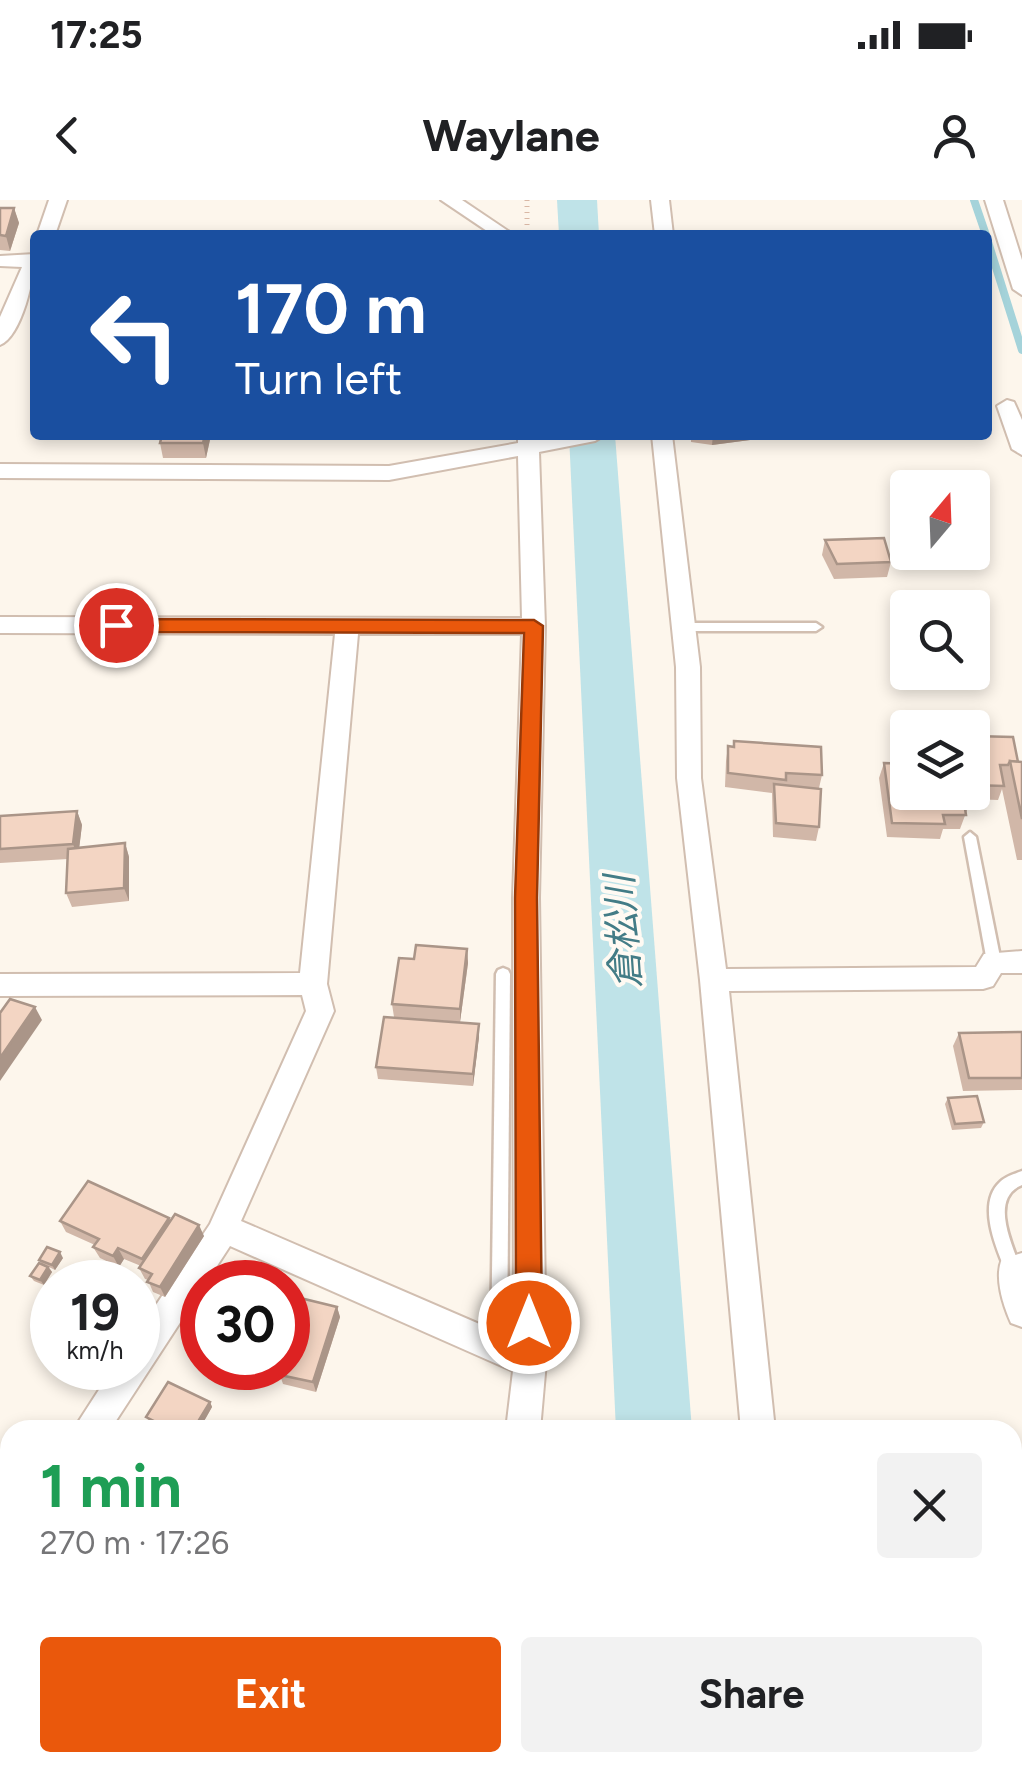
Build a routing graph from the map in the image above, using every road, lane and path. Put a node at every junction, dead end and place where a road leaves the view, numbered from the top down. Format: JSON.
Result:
{"nodes":[{"id":1,"x":58,"y":200,"type":"edge"},
{"id":2,"x":450,"y":200,"type":"edge"},
{"id":3,"x":527,"y":200,"type":"edge"},
{"id":4,"x":660,"y":200,"type":"edge"},
{"id":5,"x":994,"y":200,"type":"edge"},
{"id":6,"x":48,"y":230,"type":"edge"},
{"id":7,"x":497,"y":230,"type":"edge"},
{"id":8,"x":528,"y":230,"type":"edge"},
{"id":9,"x":663,"y":230,"type":"edge"},
{"id":10,"x":0,"y":260,"type":"edge"},
{"id":11,"x":30,"y":261,"type":"edge"},
{"id":12,"x":30,"y":270,"type":"edge"},
{"id":13,"x":1022,"y":288,"type":"edge"},
{"id":14,"x":0,"y":338,"type":"edge"},
{"id":15,"x":1005,"y":406,"type":"edge"},
{"id":16,"x":663,"y":440,"type":"edge"},
{"id":17,"x":528,"y":442,"type":"edge"},
{"id":18,"x":1022,"y":449,"type":"edge"},
{"id":19,"x":0,"y":472,"type":"edge"},
{"id":20,"x":0,"y":625,"type":"edge"},
{"id":21,"x":348,"y":626,"type":"junction"},
{"id":22,"x":534,"y":626,"type":"junction"},
{"id":23,"x":816,"y":626,"type":"dead end"},
{"id":24,"x":684,"y":627,"type":"junction"},
{"id":25,"x":970,"y":837,"type":"dead end"},
{"id":26,"x":1008,"y":962,"type":"edge"},
{"id":27,"x":503,"y":974,"type":"dead end"},
{"id":28,"x":714,"y":980,"type":"junction"},
{"id":29,"x":313,"y":984,"type":"junction"},
{"id":30,"x":0,"y":985,"type":"edge"},
{"id":31,"x":1022,"y":1178,"type":"edge"},
{"id":32,"x":224,"y":1230,"type":"junction"},
{"id":33,"x":1017,"y":1269,"type":"edge"},
{"id":34,"x":1022,"y":1312,"type":"edge"},
{"id":35,"x":160,"y":1326,"type":"edge"},
{"id":36,"x":499,"y":1348,"type":"junction"},
{"id":37,"x":530,"y":1362,"type":"junction"},
{"id":38,"x":117,"y":1390,"type":"edge"},
{"id":39,"x":97,"y":1420,"type":"edge"},
{"id":40,"x":524,"y":1420,"type":"edge"},
{"id":41,"x":757,"y":1420,"type":"edge"}],
"edges":[{"from":1,"to":6,"type":"street"},
{"from":2,"to":7,"type":"street"},
{"from":3,"to":8,"type":"path"},
{"from":4,"to":9,"type":"street"},
{"from":5,"to":13,"type":"street"},
{"from":10,"to":11,"type":"street"},
{"from":12,"to":14,"type":"street"},
{"from":15,"to":18,"type":"street"},
{"from":16,"to":24,"type":"street"},
{"from":17,"to":19,"type":"street"},
{"from":17,"to":22,"type":"street"},
{"from":20,"to":21,"type":"street"},
{"from":21,"to":22,"type":"street"},
{"from":21,"to":29,"type":"street"},
{"from":22,"to":37,"type":"street"},
{"from":23,"to":24,"type":"lane"},
{"from":24,"to":28,"type":"street"},
{"from":25,"to":26,"type":"lane"},
{"from":26,"to":28,"type":"street"},
{"from":27,"to":36,"type":"lane"},
{"from":28,"to":41,"type":"street"},
{"from":29,"to":30,"type":"street"},
{"from":29,"to":32,"type":"street"},
{"from":31,"to":33,"type":"lane"},
{"from":32,"to":35,"type":"street"},
{"from":32,"to":36,"type":"street"},
{"from":33,"to":34,"type":"street"},
{"from":36,"to":37,"type":"street"},
{"from":37,"to":40,"type":"street"},
{"from":38,"to":39,"type":"street"}]}
